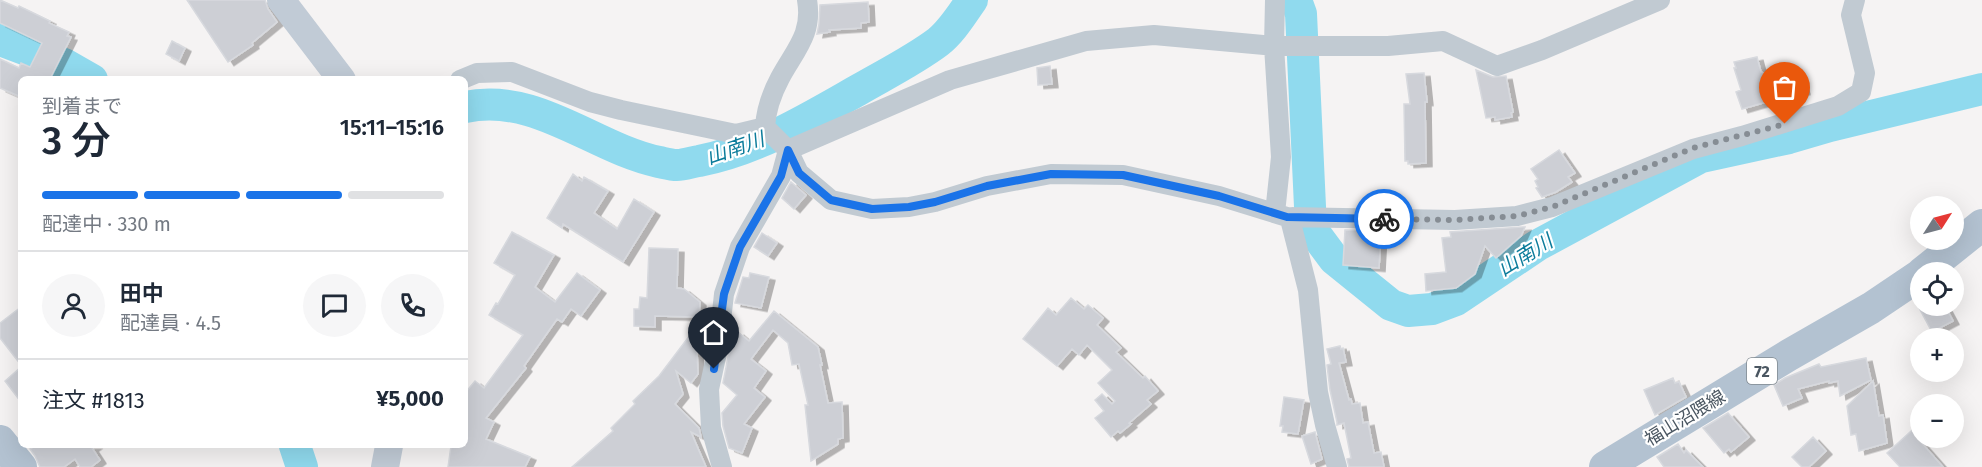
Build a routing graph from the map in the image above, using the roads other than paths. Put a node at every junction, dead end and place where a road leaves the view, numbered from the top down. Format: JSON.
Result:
{"nodes":[{"id":1,"x":281,"y":0,"type":"edge"},
{"id":2,"x":807,"y":0,"type":"edge"},
{"id":3,"x":1275,"y":0,"type":"edge"},
{"id":4,"x":1659,"y":0,"type":"edge"},
{"id":5,"x":1856,"y":0,"type":"edge"},
{"id":6,"x":1274,"y":46,"type":"junction"},
{"id":7,"x":339,"y":76,"type":"edge"},
{"id":8,"x":468,"y":77,"type":"edge"},
{"id":9,"x":765,"y":127,"type":"junction"},
{"id":10,"x":788,"y":150,"type":"junction"},
{"id":11,"x":1284,"y":215,"type":"junction"},
{"id":12,"x":1982,"y":225,"type":"edge"},
{"id":13,"x":1936,"y":262,"type":"edge"},
{"id":14,"x":1910,"y":281,"type":"edge"},
{"id":15,"x":0,"y":441,"type":"edge"},
{"id":16,"x":388,"y":448,"type":"edge"},
{"id":17,"x":21,"y":467,"type":"edge"},
{"id":18,"x":385,"y":467,"type":"edge"},
{"id":19,"x":722,"y":467,"type":"edge"},
{"id":20,"x":1337,"y":467,"type":"edge"},
{"id":21,"x":1605,"y":467,"type":"edge"}],
"edges":[{"from":1,"to":7,"type":"street"},
{"from":2,"to":9,"type":"street"},
{"from":3,"to":6,"type":"street"},
{"from":4,"to":6,"type":"street"},
{"from":5,"to":11,"type":"street"},
{"from":6,"to":10,"type":"street"},
{"from":6,"to":11,"type":"street"},
{"from":8,"to":9,"type":"street"},
{"from":9,"to":10,"type":"street"},
{"from":10,"to":11,"type":"street"},
{"from":10,"to":19,"type":"street"},
{"from":11,"to":20,"type":"street"},
{"from":12,"to":13,"type":"main road","name":"福山沼隈線","number":"72"},
{"from":14,"to":21,"type":"main road","name":"福山沼隈線","number":"72"},
{"from":15,"to":17,"type":"main road"},
{"from":16,"to":18,"type":"street"}]}
